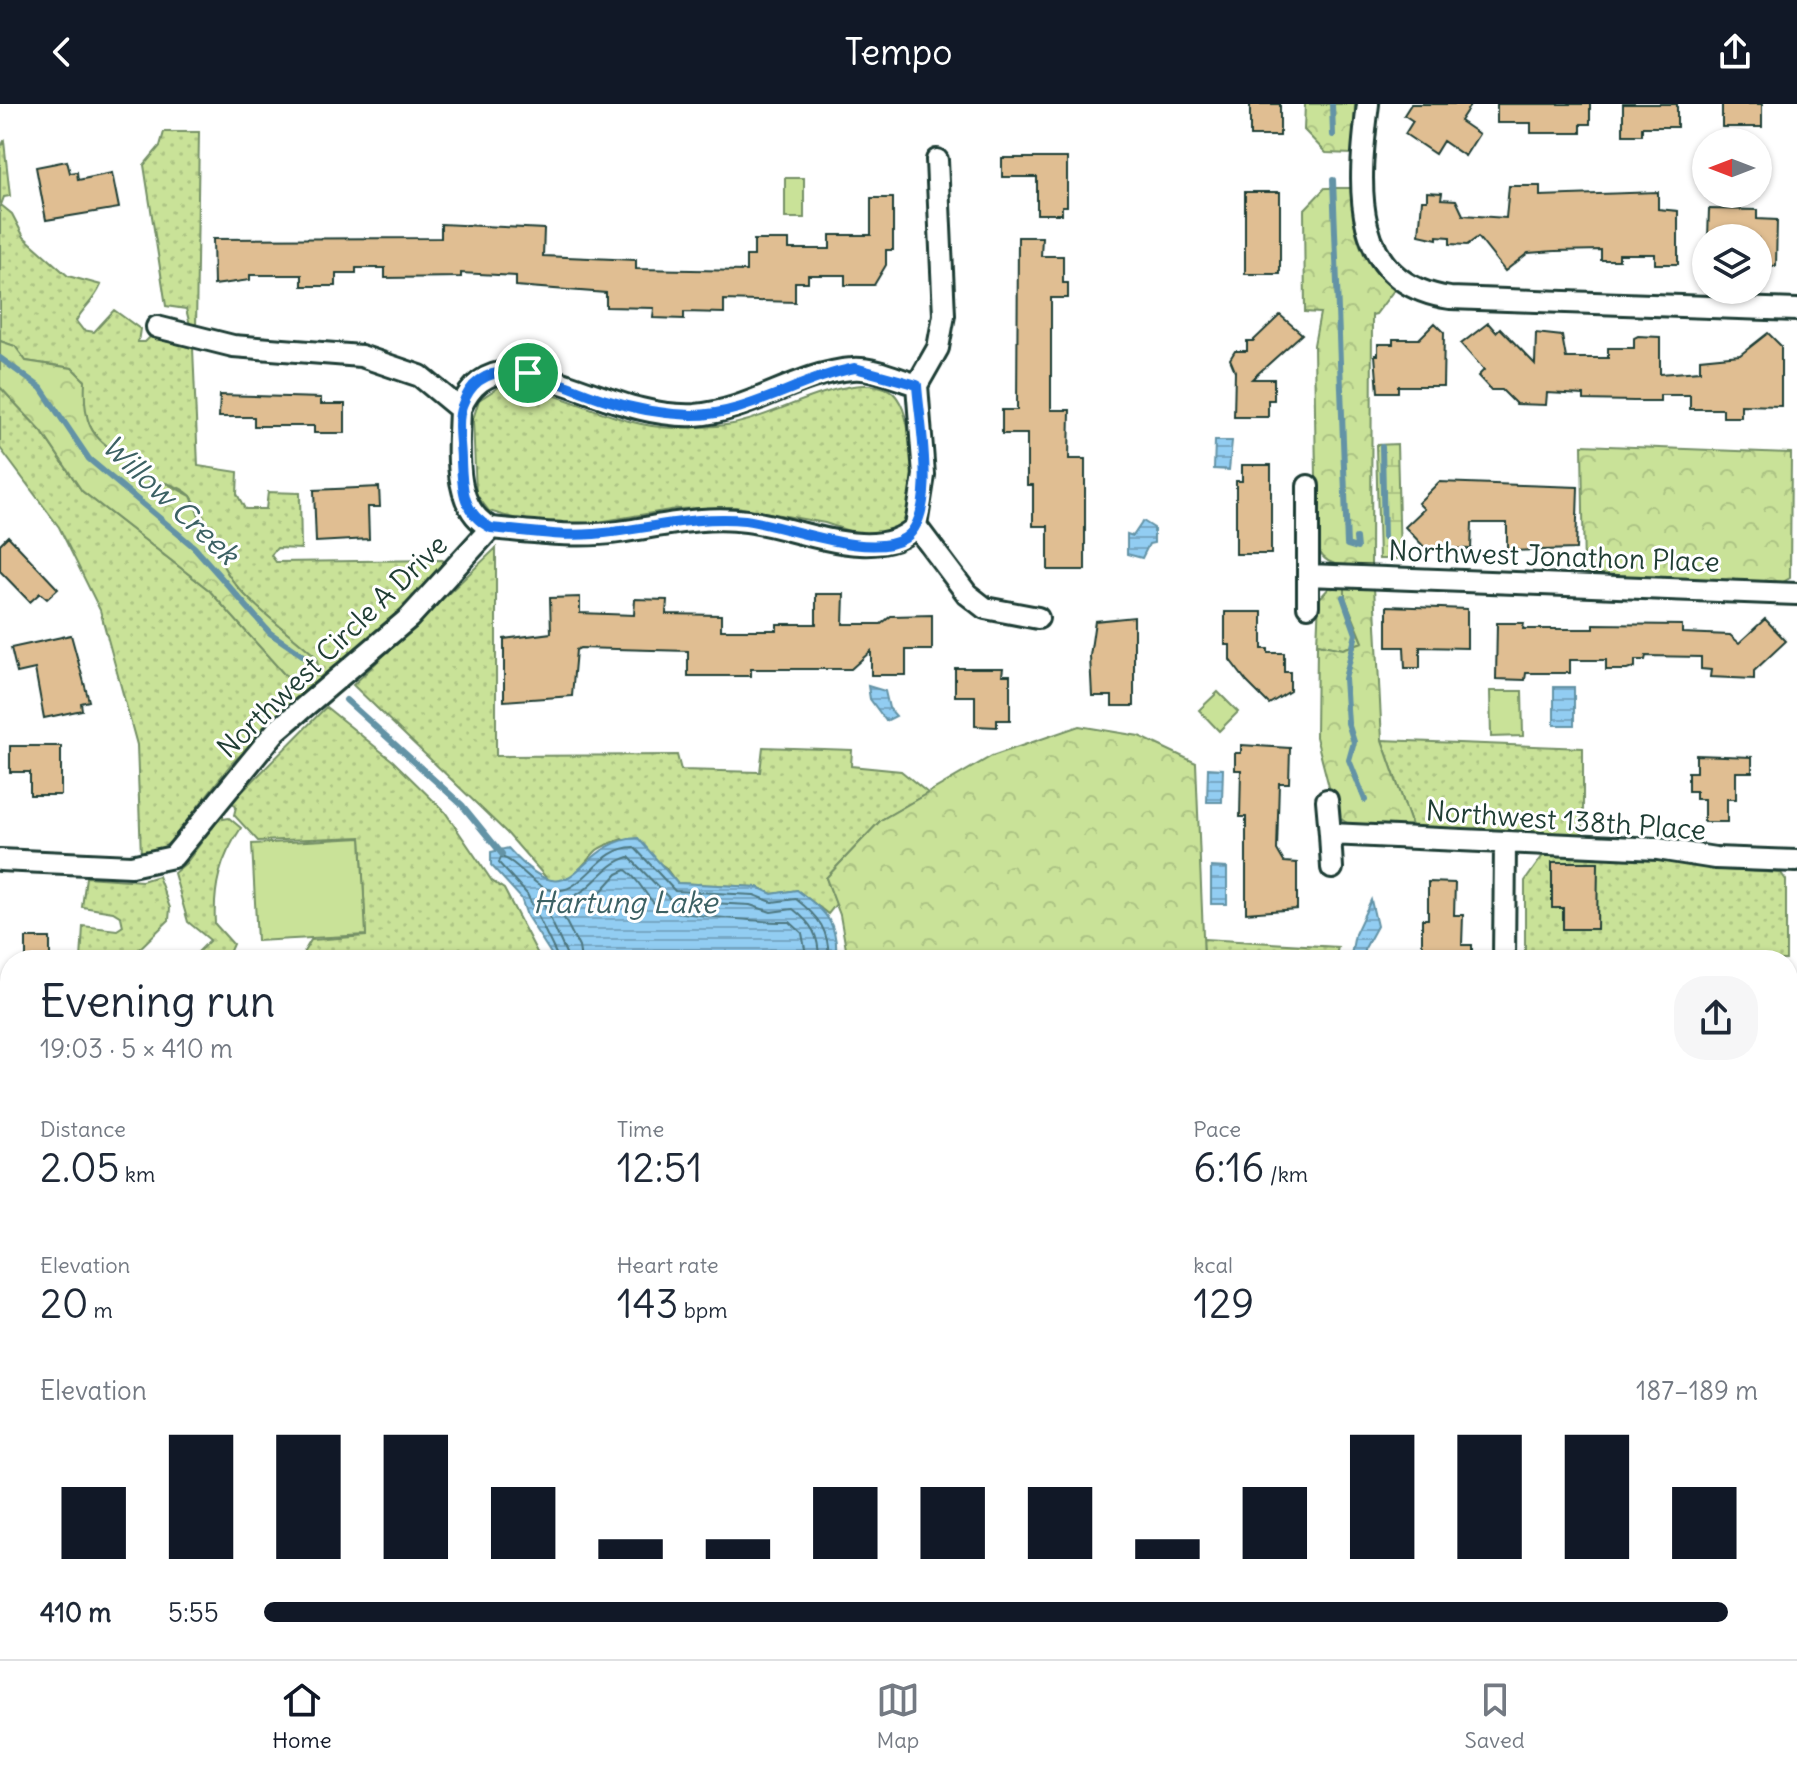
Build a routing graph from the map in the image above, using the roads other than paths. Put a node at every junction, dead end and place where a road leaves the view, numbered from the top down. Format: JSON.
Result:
{"nodes":[{"id":1,"x":1368,"y":104,"type":"edge"},
{"id":2,"x":937,"y":160,"type":"dead end"},
{"id":3,"x":1797,"y":310,"type":"edge"},
{"id":4,"x":157,"y":327,"type":"dead end"},
{"id":5,"x":917,"y":385,"type":"junction"},
{"id":6,"x":460,"y":409,"type":"junction"},
{"id":7,"x":1308,"y":486,"type":"dead end"},
{"id":8,"x":916,"y":526,"type":"junction"},
{"id":9,"x":491,"y":528,"type":"junction"},
{"id":10,"x":1308,"y":575,"type":"junction"},
{"id":11,"x":1797,"y":594,"type":"edge"},
{"id":12,"x":1308,"y":606,"type":"dead end"},
{"id":13,"x":1038,"y":618,"type":"dead end"},
{"id":14,"x":1327,"y":800,"type":"dead end"},
{"id":15,"x":1330,"y":834,"type":"junction"},
{"id":16,"x":1505,"y":843,"type":"junction"},
{"id":17,"x":0,"y":860,"type":"edge"},
{"id":18,"x":1797,"y":861,"type":"edge"},
{"id":19,"x":1332,"y":868,"type":"dead end"},
{"id":20,"x":1504,"y":950,"type":"edge"}],
"edges":[{"from":1,"to":3,"type":"street"},
{"from":2,"to":5,"type":"street"},
{"from":4,"to":6,"type":"street"},
{"from":5,"to":6,"type":"street"},
{"from":5,"to":8,"type":"street"},
{"from":6,"to":9,"type":"street","name":"Northwest Circle A Drive"},
{"from":7,"to":10,"type":"street"},
{"from":8,"to":9,"type":"street"},
{"from":8,"to":13,"type":"street"},
{"from":9,"to":17,"type":"street","name":"Northwest Circle A Drive"},
{"from":10,"to":11,"type":"street","name":"Northwest Jonathon Place"},
{"from":10,"to":12,"type":"street"},
{"from":14,"to":15,"type":"street"},
{"from":15,"to":16,"type":"street","name":"Northwest 138th Place"},
{"from":15,"to":19,"type":"street"},
{"from":16,"to":18,"type":"street","name":"Northwest 138th Place"},
{"from":16,"to":20,"type":"street"}]}
